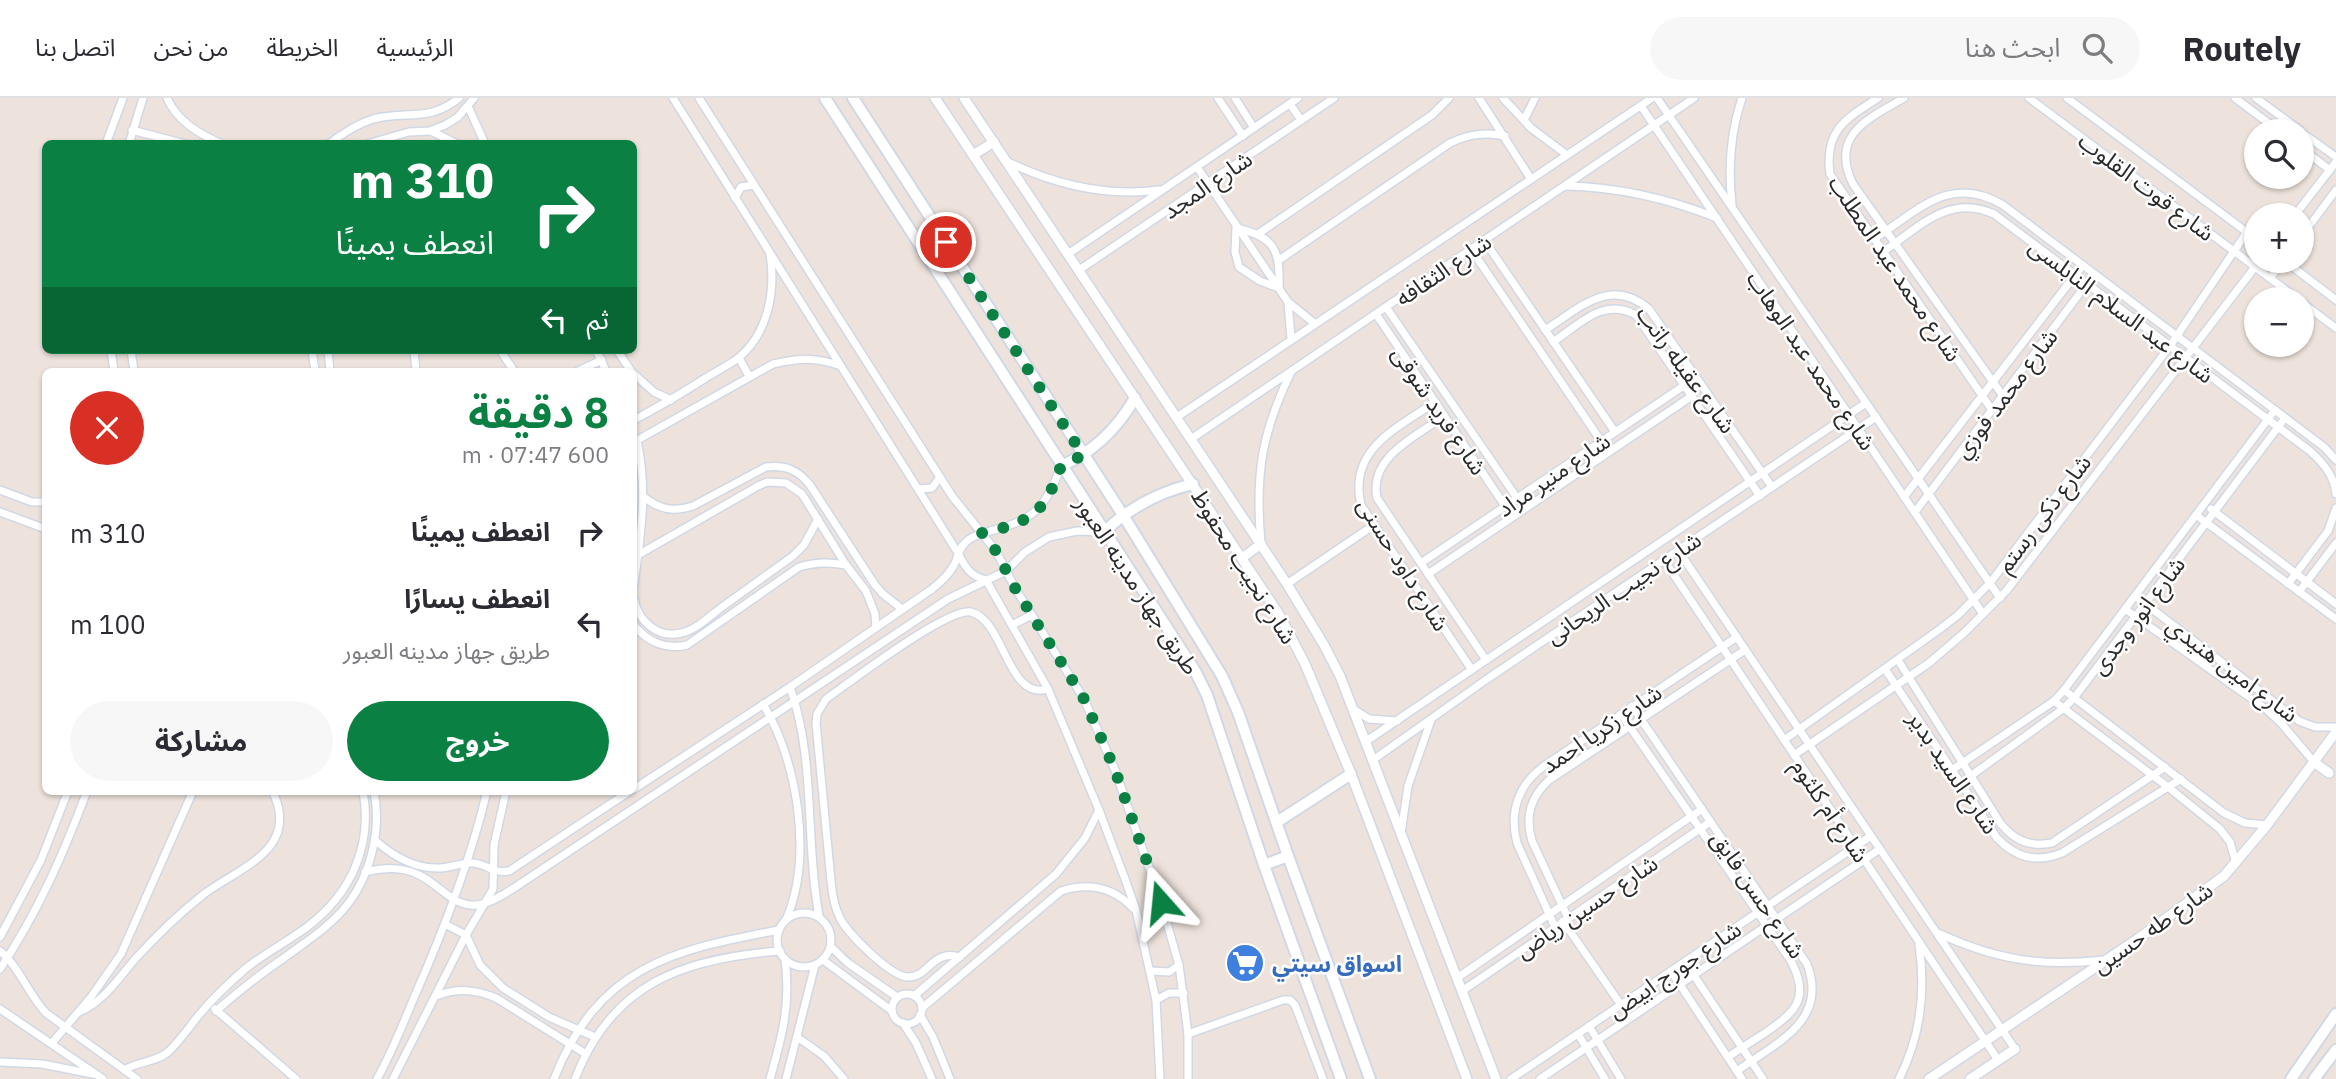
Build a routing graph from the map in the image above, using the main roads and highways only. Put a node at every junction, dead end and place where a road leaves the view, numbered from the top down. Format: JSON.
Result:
{"nodes":[{"id":1,"x":825,"y":98,"type":"edge"},
{"id":2,"x":853,"y":98,"type":"edge"},
{"id":3,"x":863,"y":114,"type":"junction"},
{"id":4,"x":843,"y":127,"type":"junction"},
{"id":5,"x":1135,"y":398,"type":"road end"},
{"id":6,"x":1083,"y":455,"type":"junction"},
{"id":7,"x":1061,"y":466,"type":"junction"},
{"id":8,"x":1193,"y":484,"type":"road end"},
{"id":9,"x":1123,"y":515,"type":"junction"},
{"id":10,"x":1104,"y":532,"type":"junction"},
{"id":11,"x":1351,"y":774,"type":"road end"},
{"id":12,"x":1277,"y":822,"type":"junction"},
{"id":13,"x":1288,"y":856,"type":"junction"},
{"id":14,"x":1264,"y":865,"type":"junction"},
{"id":15,"x":2336,"y":1014,"type":"edge"},
{"id":16,"x":2336,"y":1050,"type":"edge"},
{"id":17,"x":1341,"y":1079,"type":"edge"},
{"id":18,"x":1370,"y":1079,"type":"edge"},
{"id":19,"x":2291,"y":1079,"type":"edge"},
{"id":20,"x":2314,"y":1079,"type":"edge"}],
"edges":[{"from":1,"to":4,"type":"main road","name":"طريق جهاز مدينه العبور"},
{"from":2,"to":3,"type":"main road","name":"طريق جهاز مدينه العبور"},
{"from":3,"to":4,"type":"main road"},
{"from":3,"to":6,"type":"main road","name":"طريق جهاز مدينه العبور"},
{"from":4,"to":7,"type":"main road","name":"طريق جهاز مدينه العبور"},
{"from":5,"to":6,"type":"main road"},
{"from":6,"to":7,"type":"main road"},
{"from":6,"to":9,"type":"main road","name":"طريق جهاز مدينه العبور"},
{"from":7,"to":10,"type":"main road","name":"طريق جهاز مدينه العبور"},
{"from":8,"to":9,"type":"main road"},
{"from":9,"to":10,"type":"main road"},
{"from":9,"to":12,"type":"main road","name":"طريق جهاز مدينه العبور"},
{"from":10,"to":14,"type":"main road","name":"طريق جهاز مدينه العبور"},
{"from":11,"to":12,"type":"main road"},
{"from":12,"to":13,"type":"main road","name":"طريق جهاز مدينه العبور"},
{"from":13,"to":14,"type":"main road"},
{"from":13,"to":18,"type":"main road","name":"طريق جهاز مدينه العبور"},
{"from":14,"to":17,"type":"main road","name":"طريق جهاز مدينه العبور"},
{"from":15,"to":19,"type":"main road"},
{"from":16,"to":20,"type":"main road"}]}
